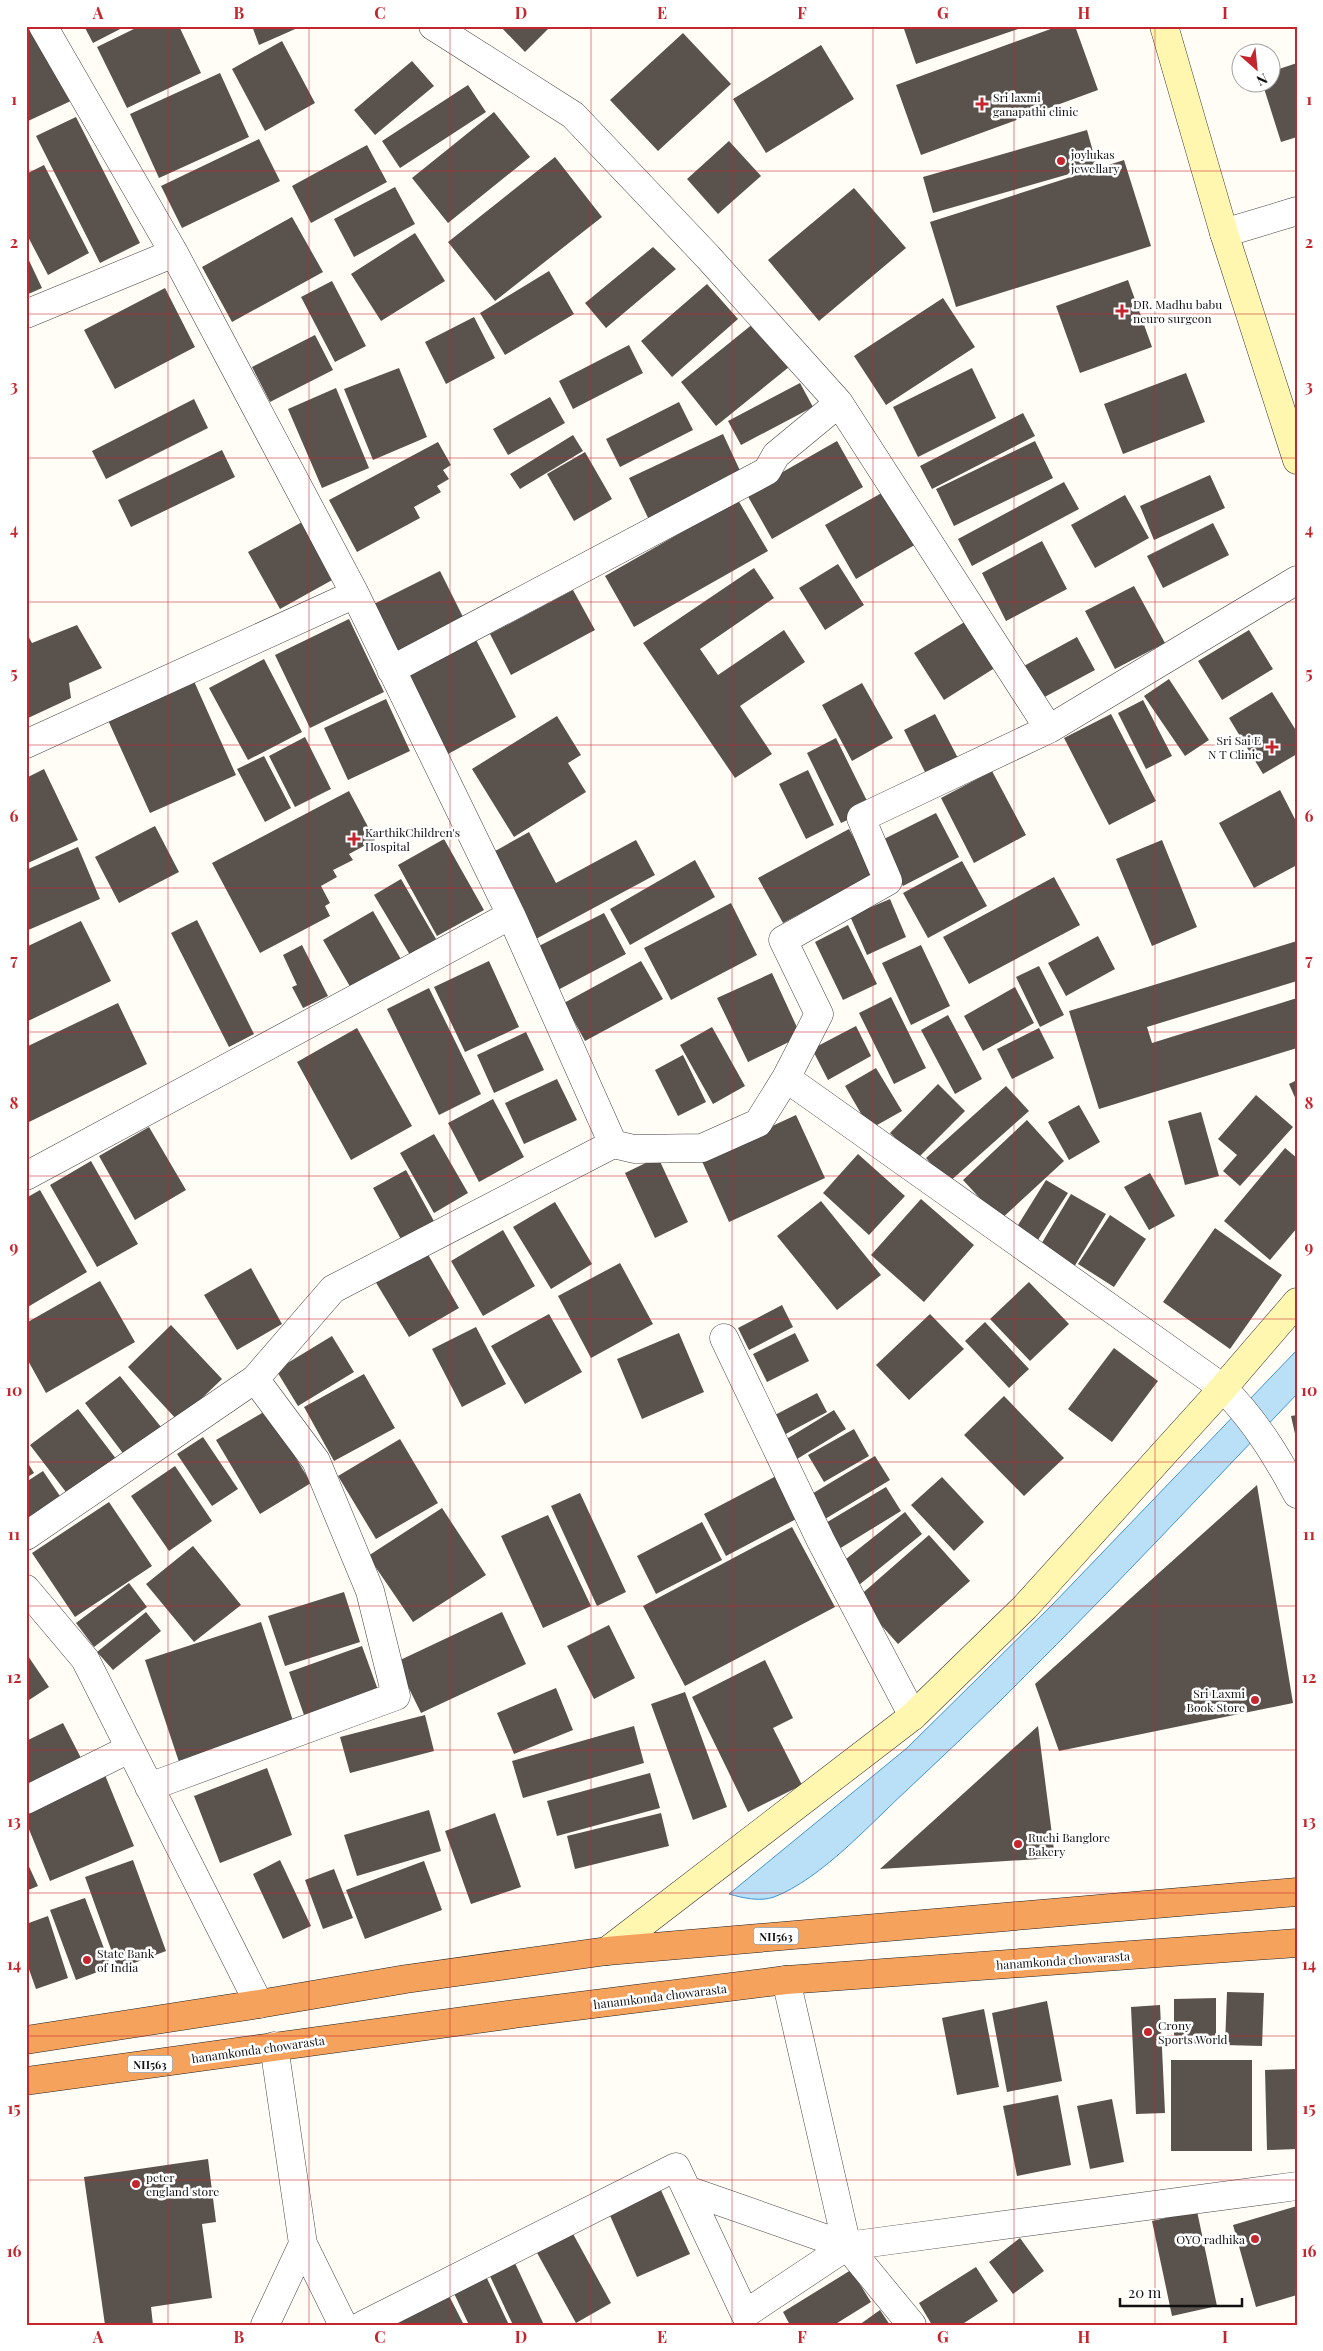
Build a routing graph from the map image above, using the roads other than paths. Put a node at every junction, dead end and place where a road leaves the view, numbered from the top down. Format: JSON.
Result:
{"nodes":[{"id":1,"x":43,"y":26,"type":"edge"},
{"id":2,"x":433,"y":26,"type":"edge"},
{"id":3,"x":1164,"y":26,"type":"edge"},
{"id":4,"x":1297,"y":211,"type":"edge"},
{"id":5,"x":1224,"y":233,"type":"junction"},
{"id":6,"x":174,"y":253,"type":"junction"},
{"id":7,"x":26,"y":314,"type":"edge"},
{"id":8,"x":840,"y":403,"type":"junction"},
{"id":9,"x":1297,"y":460,"type":"edge"},
{"id":10,"x":1297,"y":580,"type":"edge"},
{"id":11,"x":355,"y":594,"type":"junction"},
{"id":12,"x":391,"y":670,"type":"junction"},
{"id":13,"x":1050,"y":729,"type":"junction"},
{"id":14,"x":26,"y":744,"type":"edge"},
{"id":15,"x":510,"y":915,"type":"junction"},
{"id":16,"x":786,"y":1078,"type":"junction"},
{"id":17,"x":613,"y":1144,"type":"junction"},
{"id":18,"x":29,"y":1165,"type":"edge"},
{"id":19,"x":1297,"y":1302,"type":"edge"},
{"id":20,"x":724,"y":1338,"type":"dead end"},
{"id":21,"x":255,"y":1379,"type":"junction"},
{"id":22,"x":1232,"y":1397,"type":"junction"},
{"id":23,"x":1297,"y":1494,"type":"edge"},
{"id":24,"x":26,"y":1536,"type":"edge"},
{"id":25,"x":26,"y":1589,"type":"edge"},
{"id":26,"x":913,"y":1716,"type":"junction"},
{"id":27,"x":130,"y":1749,"type":"junction"},
{"id":28,"x":149,"y":1787,"type":"junction"},
{"id":29,"x":26,"y":1800,"type":"edge"},
{"id":30,"x":1297,"y":1892,"type":"edge"},
{"id":31,"x":1297,"y":1943,"type":"edge"},
{"id":32,"x":607,"y":1950,"type":"junction"},
{"id":33,"x":786,"y":1980,"type":"junction"},
{"id":34,"x":259,"y":2004,"type":"junction"},
{"id":35,"x":26,"y":2040,"type":"edge"},
{"id":36,"x":274,"y":2046,"type":"junction"},
{"id":37,"x":26,"y":2081,"type":"edge"},
{"id":38,"x":1297,"y":2186,"type":"edge"},
{"id":39,"x":687,"y":2190,"type":"junction"},
{"id":40,"x":303,"y":2244,"type":"junction"},
{"id":41,"x":847,"y":2246,"type":"junction"},
{"id":42,"x":265,"y":2325,"type":"edge"},
{"id":43,"x":343,"y":2325,"type":"edge"},
{"id":44,"x":363,"y":2325,"type":"edge"},
{"id":45,"x":912,"y":2325,"type":"edge"}],
"edges":[{"from":1,"to":6,"type":"street"},
{"from":2,"to":8,"type":"street"},
{"from":3,"to":5,"type":"street"},
{"from":4,"to":5,"type":"street"},
{"from":5,"to":9,"type":"street"},
{"from":6,"to":7,"type":"street"},
{"from":6,"to":11,"type":"street"},
{"from":8,"to":12,"type":"street"},
{"from":8,"to":13,"type":"street"},
{"from":10,"to":13,"type":"street"},
{"from":11,"to":12,"type":"street"},
{"from":11,"to":14,"type":"street"},
{"from":12,"to":15,"type":"street"},
{"from":13,"to":16,"type":"street"},
{"from":15,"to":17,"type":"street"},
{"from":15,"to":18,"type":"street"},
{"from":16,"to":17,"type":"street"},
{"from":16,"to":22,"type":"street"},
{"from":17,"to":21,"type":"street"},
{"from":19,"to":22,"type":"street"},
{"from":20,"to":26,"type":"street"},
{"from":21,"to":24,"type":"street"},
{"from":21,"to":28,"type":"street"},
{"from":22,"to":23,"type":"street"},
{"from":22,"to":26,"type":"street"},
{"from":25,"to":27,"type":"street"},
{"from":26,"to":32,"type":"street"},
{"from":27,"to":28,"type":"street"},
{"from":27,"to":29,"type":"street"},
{"from":28,"to":34,"type":"street"},
{"from":30,"to":32,"type":"highway","number":"NH563"},
{"from":31,"to":33,"type":"highway","name":"hanamkonda chowarasta","number":"NH563"},
{"from":32,"to":34,"type":"highway","number":"NH563"},
{"from":33,"to":36,"type":"highway","name":"hanamkonda chowarasta","number":"NH563"},
{"from":33,"to":41,"type":"street"},
{"from":34,"to":35,"type":"highway","number":"NH563"},
{"from":36,"to":37,"type":"highway","name":"hanamkonda chowarasta","number":"NH563"},
{"from":36,"to":40,"type":"street"},
{"from":38,"to":41,"type":"street"},
{"from":39,"to":41,"type":"street"},
{"from":39,"to":41,"type":"street"},
{"from":39,"to":44,"type":"street"},
{"from":40,"to":42,"type":"street"},
{"from":40,"to":43,"type":"street"},
{"from":41,"to":45,"type":"street"}]}
